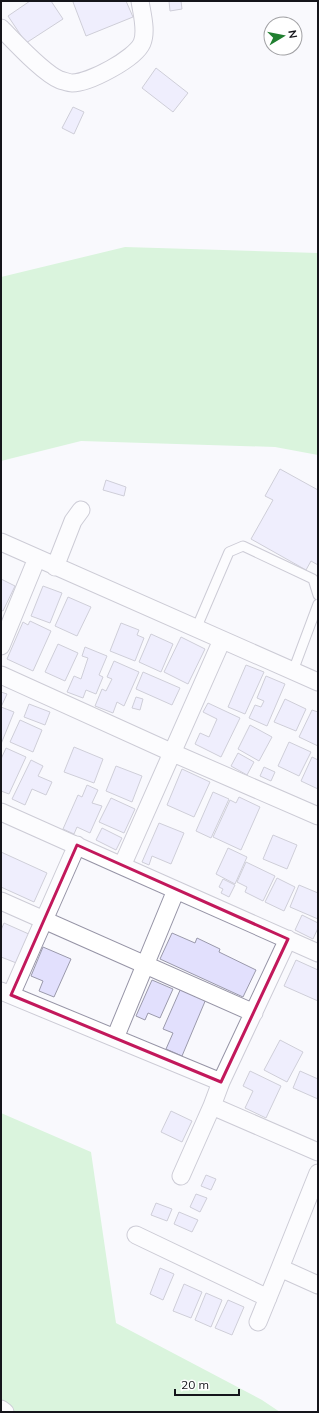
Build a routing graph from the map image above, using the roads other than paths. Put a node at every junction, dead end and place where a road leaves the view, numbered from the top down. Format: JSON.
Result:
{"nodes":[{"id":1,"x":140,"y":1,"type":"edge"},
{"id":2,"x":1,"y":28,"type":"edge"},
{"id":3,"x":81,"y":510,"type":"dead end"},
{"id":4,"x":1,"y":542,"type":"edge"},
{"id":5,"x":37,"y":558,"type":"junction"},
{"id":6,"x":55,"y":567,"type":"junction"},
{"id":7,"x":318,"y":595,"type":"edge"},
{"id":8,"x":318,"y":604,"type":"edge"},
{"id":9,"x":196,"y":629,"type":"junction"},
{"id":10,"x":222,"y":640,"type":"junction"},
{"id":11,"x":1,"y":646,"type":"edge"},
{"id":12,"x":293,"y":671,"type":"junction"},
{"id":13,"x":1,"y":675,"type":"edge"},
{"id":14,"x":318,"y":682,"type":"edge"},
{"id":15,"x":173,"y":753,"type":"junction"},
{"id":16,"x":1,"y":812,"type":"edge"},
{"id":17,"x":318,"y":816,"type":"edge"},
{"id":18,"x":77,"y":845,"type":"junction"},
{"id":19,"x":122,"y":866,"type":"junction"},
{"id":20,"x":176,"y":890,"type":"junction"},
{"id":21,"x":1,"y":901,"type":"edge"},
{"id":22,"x":44,"y":919,"type":"junction"},
{"id":23,"x":288,"y":939,"type":"junction"},
{"id":24,"x":318,"y":953,"type":"edge"},
{"id":25,"x":146,"y":964,"type":"junction"},
{"id":26,"x":6,"y":993,"type":"edge"},
{"id":27,"x":254,"y":1013,"type":"junction"},
{"id":28,"x":115,"y":1038,"type":"junction"},
{"id":29,"x":221,"y":1082,"type":"junction"},
{"id":30,"x":212,"y":1106,"type":"junction"},
{"id":31,"x":318,"y":1152,"type":"edge"},
{"id":32,"x":318,"y":1173,"type":"edge"},
{"id":33,"x":181,"y":1176,"type":"dead end"},
{"id":34,"x":136,"y":1235,"type":"dead end"},
{"id":35,"x":280,"y":1268,"type":"junction"},
{"id":36,"x":318,"y":1285,"type":"edge"},
{"id":37,"x":268,"y":1298,"type":"junction"},
{"id":38,"x":258,"y":1322,"type":"dead end"},
{"id":39,"x":1,"y":1409,"type":"edge"},
{"id":40,"x":5,"y":1412,"type":"edge"}],
"edges":[{"from":1,"to":2,"type":"street"},
{"from":3,"to":6,"type":"street"},
{"from":4,"to":5,"type":"street"},
{"from":5,"to":6,"type":"street"},
{"from":5,"to":11,"type":"street"},
{"from":6,"to":9,"type":"street"},
{"from":7,"to":9,"type":"lane"},
{"from":8,"to":12,"type":"lane"},
{"from":9,"to":10,"type":"street"},
{"from":10,"to":12,"type":"street"},
{"from":10,"to":15,"type":"street"},
{"from":12,"to":14,"type":"street"},
{"from":13,"to":15,"type":"street"},
{"from":15,"to":17,"type":"street"},
{"from":15,"to":19,"type":"street"},
{"from":16,"to":18,"type":"street"},
{"from":18,"to":19,"type":"street"},
{"from":18,"to":22,"type":"street"},
{"from":19,"to":20,"type":"street"},
{"from":20,"to":23,"type":"street"},
{"from":20,"to":25,"type":"street"},
{"from":21,"to":22,"type":"street"},
{"from":22,"to":25,"type":"street"},
{"from":22,"to":26,"type":"street"},
{"from":23,"to":24,"type":"street"},
{"from":23,"to":27,"type":"street"},
{"from":25,"to":27,"type":"street"},
{"from":25,"to":28,"type":"street"},
{"from":26,"to":28,"type":"street"},
{"from":27,"to":29,"type":"street"},
{"from":28,"to":29,"type":"street"},
{"from":29,"to":30,"type":"street"},
{"from":30,"to":31,"type":"street"},
{"from":30,"to":33,"type":"street"},
{"from":32,"to":35,"type":"street"},
{"from":34,"to":37,"type":"street"},
{"from":35,"to":36,"type":"street"},
{"from":35,"to":37,"type":"street"},
{"from":37,"to":38,"type":"street"},
{"from":39,"to":40,"type":"street"}]}
